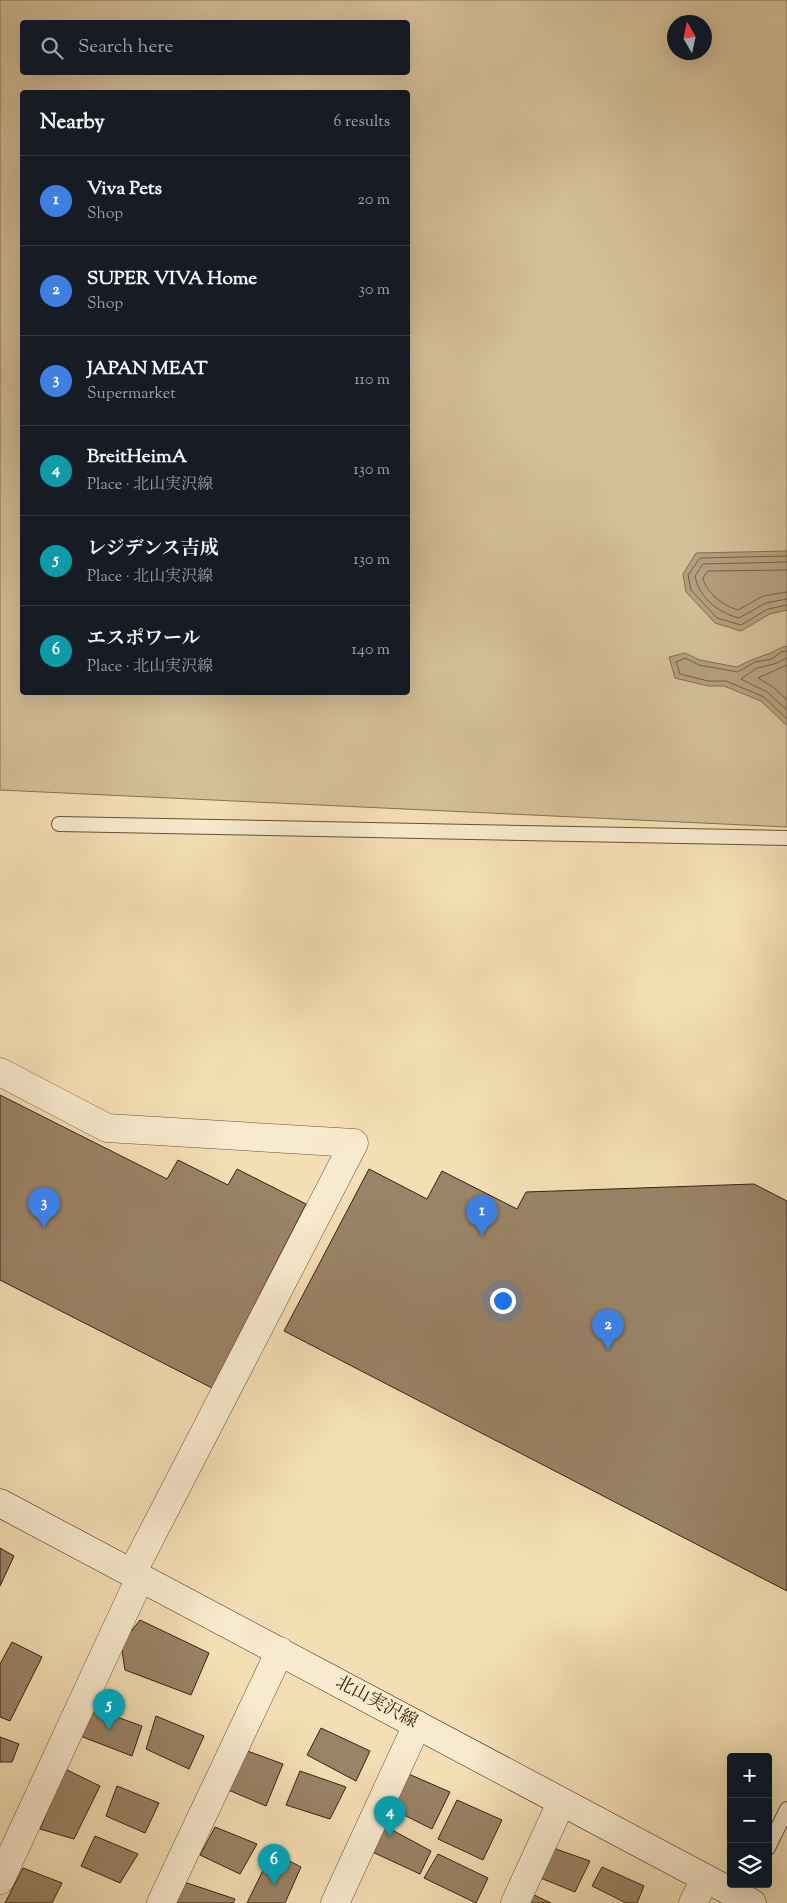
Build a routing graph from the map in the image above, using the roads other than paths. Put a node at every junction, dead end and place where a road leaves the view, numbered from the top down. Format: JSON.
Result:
{"nodes":[{"id":1,"x":59,"y":824,"type":"dead end"},
{"id":2,"x":787,"y":838,"type":"edge"},
{"id":3,"x":0,"y":1072,"type":"edge"},
{"id":4,"x":0,"y":1503,"type":"edge"},
{"id":5,"x":136,"y":1575,"type":"junction"},
{"id":6,"x":280,"y":1651,"type":"junction"},
{"id":7,"x":416,"y":1725,"type":"junction"},
{"id":8,"x":561,"y":1803,"type":"junction"},
{"id":9,"x":787,"y":1809,"type":"edge"},
{"id":10,"x":770,"y":1843,"type":"edge"},
{"id":11,"x":705,"y":1879,"type":"junction"},
{"id":12,"x":0,"y":1880,"type":"edge"},
{"id":13,"x":749,"y":1895,"type":"edge"},
{"id":14,"x":161,"y":1903,"type":"edge"},
{"id":15,"x":335,"y":1903,"type":"edge"},
{"id":16,"x":515,"y":1903,"type":"edge"},
{"id":17,"x":693,"y":1903,"type":"edge"}],
"edges":[{"from":1,"to":2,"type":"lane"},
{"from":3,"to":5,"type":"street"},
{"from":4,"to":5,"type":"street","name":"北山実沢線"},
{"from":5,"to":6,"type":"street","name":"北山実沢線"},
{"from":5,"to":12,"type":"street"},
{"from":6,"to":7,"type":"street","name":"北山実沢線"},
{"from":6,"to":14,"type":"street"},
{"from":7,"to":8,"type":"street","name":"北山実沢線"},
{"from":7,"to":15,"type":"street"},
{"from":8,"to":11,"type":"street","name":"北山実沢線"},
{"from":8,"to":16,"type":"street"},
{"from":9,"to":10,"type":"lane"},
{"from":11,"to":13,"type":"street","name":"北山実沢線"},
{"from":11,"to":17,"type":"street"}]}
